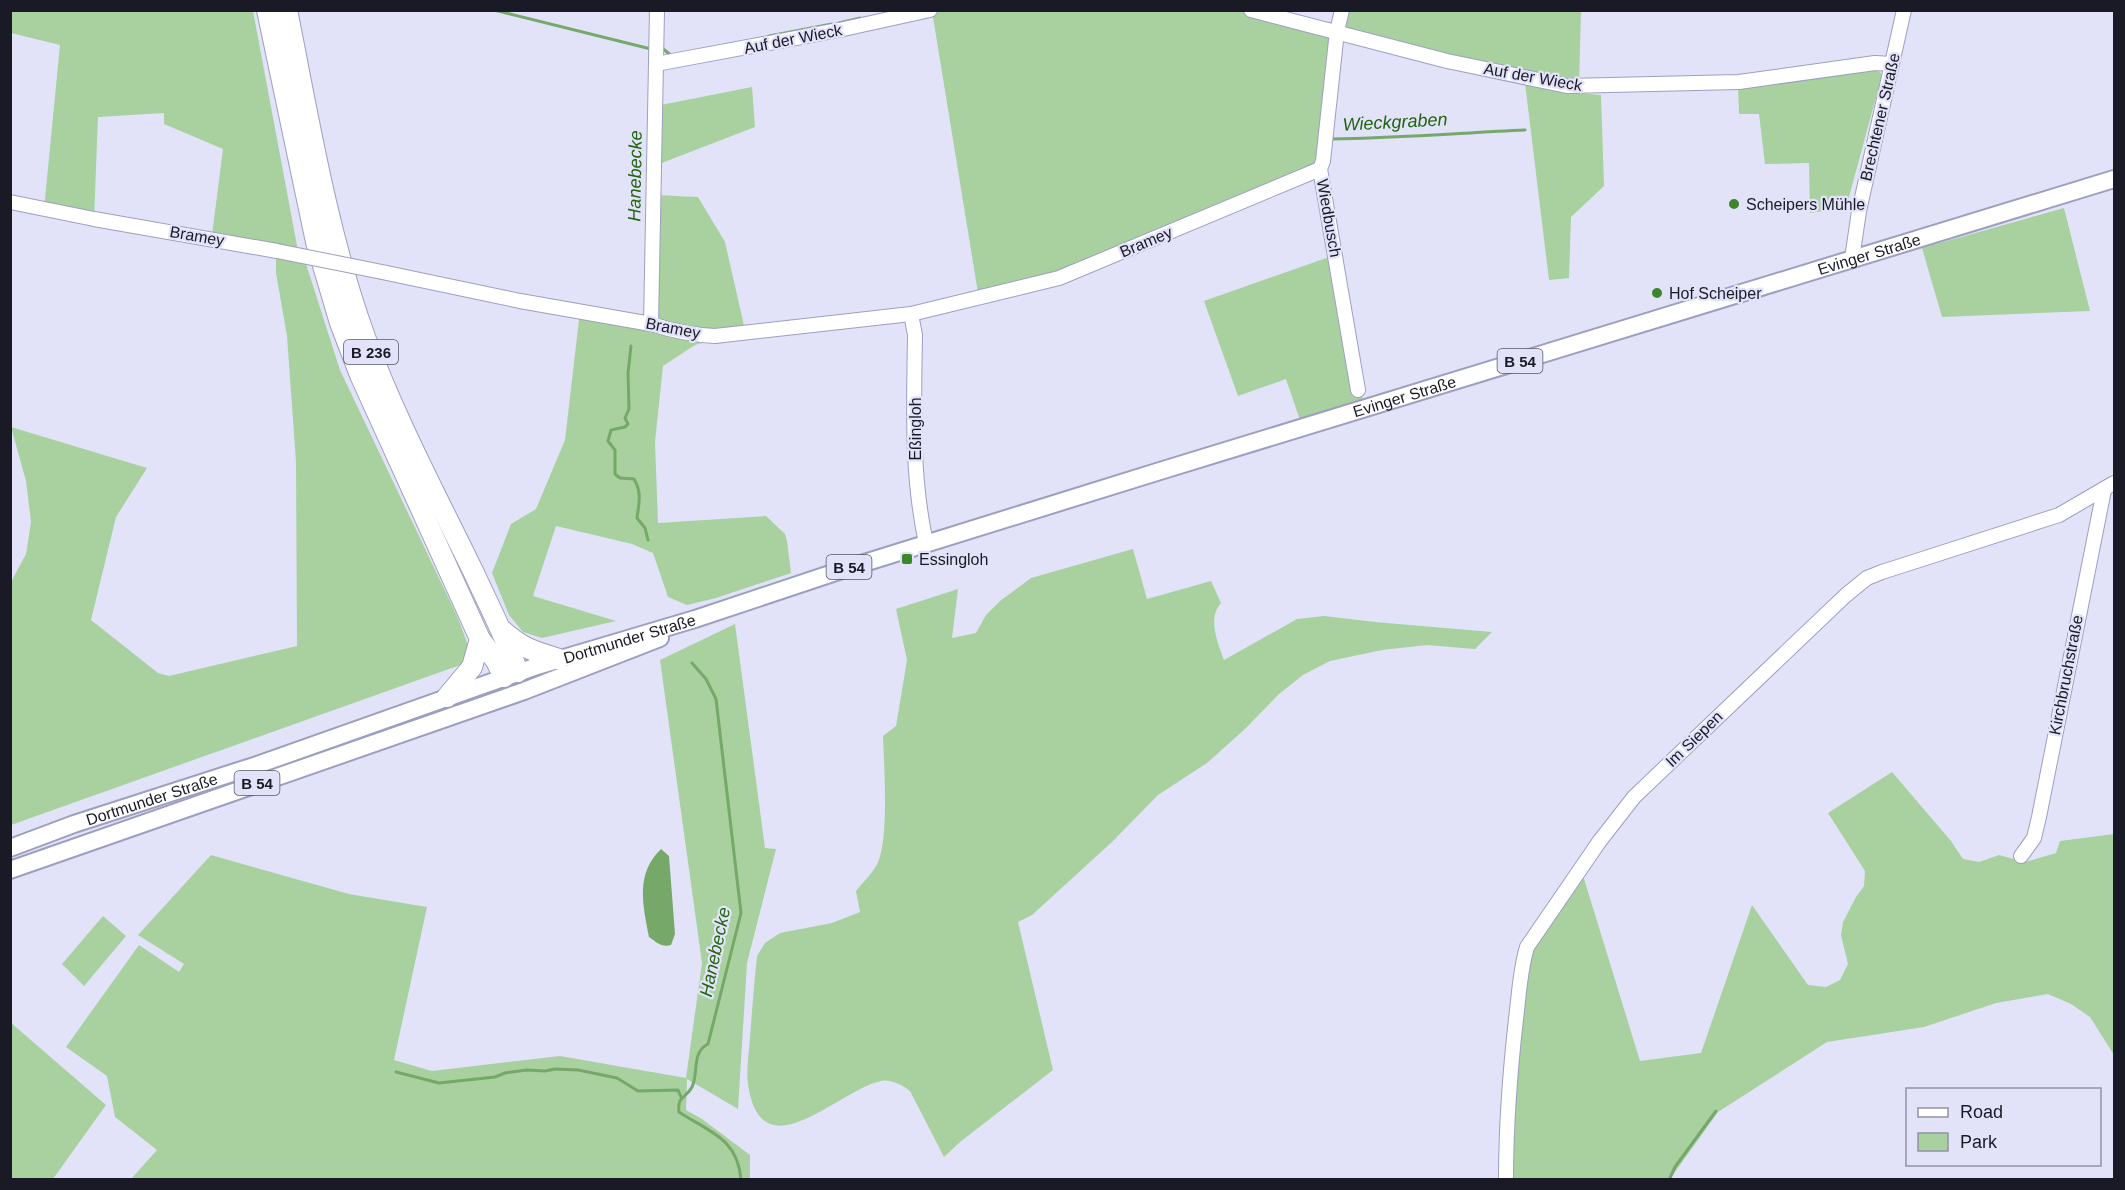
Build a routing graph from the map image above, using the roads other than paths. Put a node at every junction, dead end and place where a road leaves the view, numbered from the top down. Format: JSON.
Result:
{"nodes":[{"id":1,"x":267,"y":10,"type":"edge"},
{"id":2,"x":287,"y":10,"type":"edge"},
{"id":3,"x":657,"y":10,"type":"edge"},
{"id":4,"x":930,"y":10,"type":"edge"},
{"id":5,"x":1251,"y":10,"type":"edge"},
{"id":6,"x":1342,"y":10,"type":"edge"},
{"id":7,"x":1904,"y":10,"type":"edge"},
{"id":8,"x":1337,"y":31,"type":"junction"},
{"id":9,"x":656,"y":64,"type":"junction"},
{"id":10,"x":1892,"y":64,"type":"junction"},
{"id":11,"x":1320,"y":169,"type":"junction"},
{"id":12,"x":2115,"y":178,"type":"edge"},
{"id":13,"x":10,"y":202,"type":"edge"},
{"id":14,"x":1852,"y":259,"type":"junction"},
{"id":15,"x":911,"y":314,"type":"junction"},
{"id":16,"x":651,"y":324,"type":"junction"},
{"id":17,"x":1358,"y":390,"type":"dead end"},
{"id":18,"x":2109,"y":487,"type":"edge"},
{"id":19,"x":926,"y":543,"type":"junction"},
{"id":20,"x":695,"y":619,"type":"junction"},
{"id":21,"x":500,"y":628,"type":"junction"},
{"id":22,"x":480,"y":639,"type":"junction"},
{"id":23,"x":559,"y":659,"type":"junction"},
{"id":24,"x":513,"y":684,"type":"junction"},
{"id":25,"x":447,"y":697,"type":"junction"},
{"id":26,"x":10,"y":848,"type":"edge"},
{"id":27,"x":2021,"y":856,"type":"dead end"},
{"id":28,"x":10,"y":870,"type":"edge"},
{"id":29,"x":1506,"y":1179,"type":"edge"}],
"edges":[{"from":1,"to":22,"type":"highway","number":"B 236"},
{"from":2,"to":21,"type":"highway","number":"B 236"},
{"from":3,"to":9,"type":"street"},
{"from":4,"to":9,"type":"street","name":"Auf der Wieck"},
{"from":5,"to":8,"type":"street","name":"Auf der Wieck"},
{"from":6,"to":8,"type":"street","name":"Wiedbusch"},
{"from":7,"to":10,"type":"street","name":"Brechtener Straße"},
{"from":8,"to":10,"type":"street","name":"Auf der Wieck"},
{"from":8,"to":11,"type":"street","name":"Wiedbusch"},
{"from":9,"to":16,"type":"street"},
{"from":10,"to":14,"type":"street","name":"Brechtener Straße"},
{"from":11,"to":15,"type":"street","name":"Bramey"},
{"from":11,"to":17,"type":"street","name":"Wiedbusch"},
{"from":12,"to":14,"type":"main road","name":"Evinger Straße","number":"B 54"},
{"from":13,"to":16,"type":"street","name":"Bramey","bridge":true},
{"from":14,"to":19,"type":"main road","name":"Evinger Straße","number":"B 54"},
{"from":15,"to":16,"type":"street","name":"Bramey"},
{"from":15,"to":19,"type":"street","name":"Eßingloh"},
{"from":18,"to":27,"type":"street","name":"Kirchbruchstraße"},
{"from":18,"to":29,"type":"street","name":"Im Siepen"},
{"from":19,"to":20,"type":"main road","name":"Evinger Straße","number":"B 54"},
{"from":20,"to":23,"type":"main road","name":"Dortmunder Straße","number":"B 54"},
{"from":20,"to":24,"type":"main road","name":"Dortmunder Straße","number":"B 54"},
{"from":21,"to":23,"type":"highway"},
{"from":21,"to":24,"type":"highway","number":"B 236"},
{"from":22,"to":24,"type":"highway","number":"B 236"},
{"from":22,"to":25,"type":"highway"},
{"from":23,"to":24,"type":"main road","name":"Dortmunder Straße","number":"B 54"},
{"from":24,"to":25,"type":"main road","name":"Dortmunder Straße","number":"B 54"},
{"from":24,"to":28,"type":"main road","name":"Dortmunder Straße","number":"B 54"},
{"from":25,"to":26,"type":"main road","name":"Dortmunder Straße","number":"B 54"}]}
